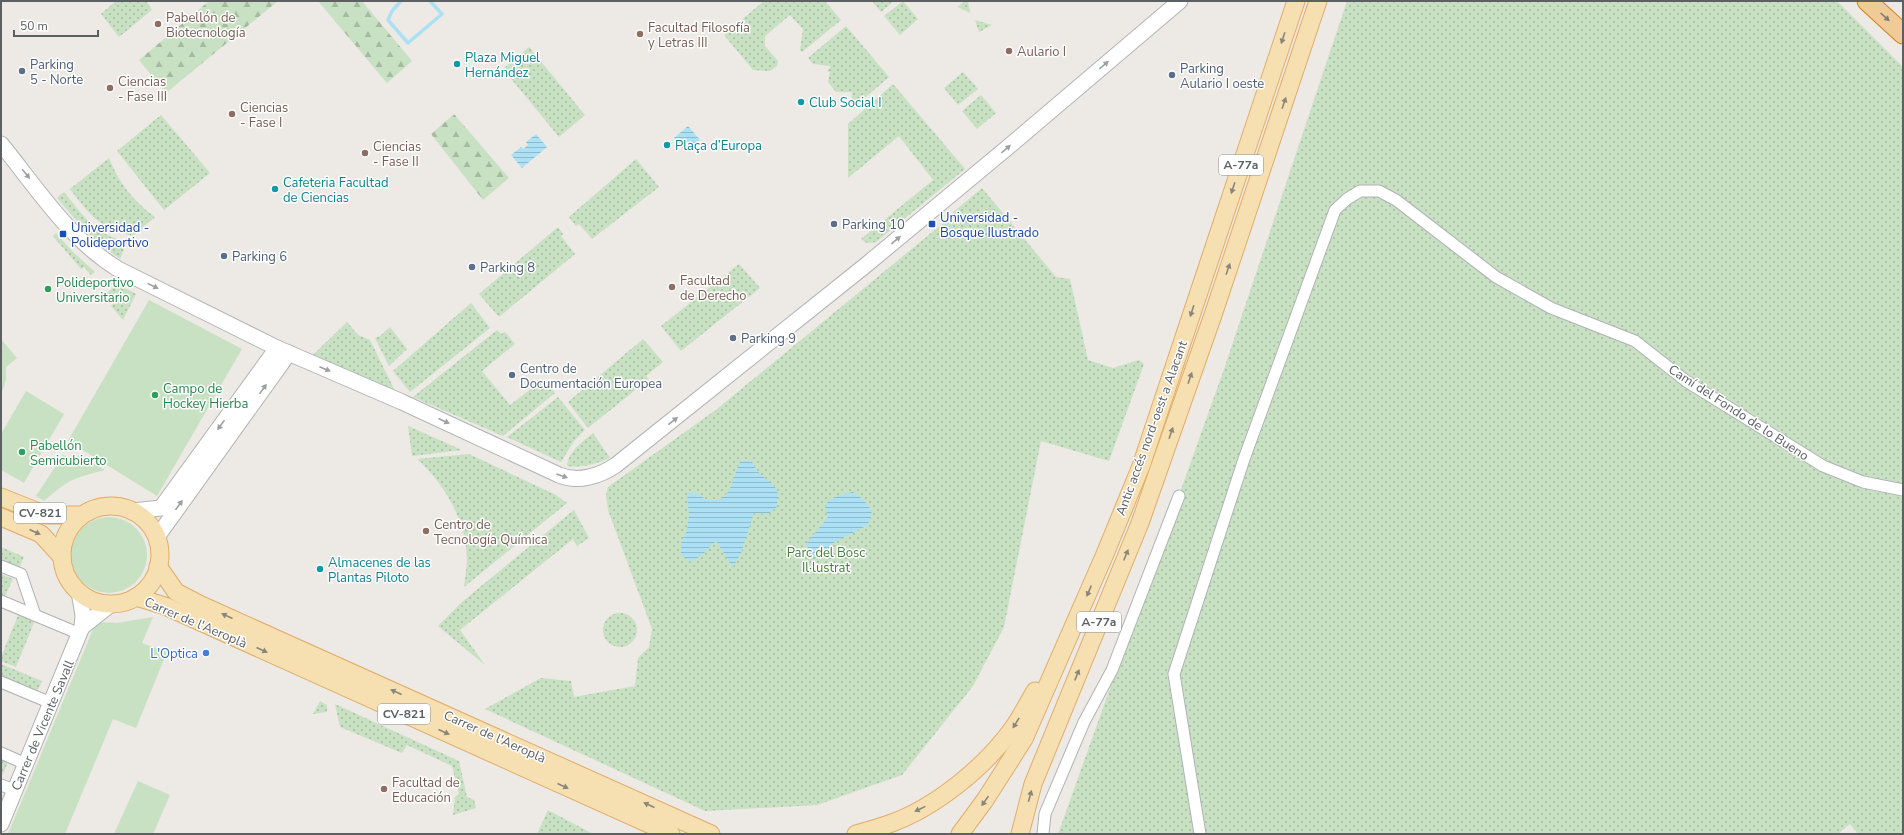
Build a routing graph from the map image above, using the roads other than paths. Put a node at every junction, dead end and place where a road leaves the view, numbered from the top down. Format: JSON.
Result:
{"nodes":[{"id":1,"x":1180,"y":1,"type":"edge"},
{"id":2,"x":1296,"y":1,"type":"edge"},
{"id":3,"x":1318,"y":1,"type":"edge"},
{"id":4,"x":1867,"y":1,"type":"edge"},
{"id":5,"x":1903,"y":34,"type":"edge"},
{"id":6,"x":1,"y":144,"type":"edge"},
{"id":7,"x":283,"y":351,"type":"junction"},
{"id":8,"x":1903,"y":490,"type":"edge"},
{"id":9,"x":1179,"y":496,"type":"dead end"},
{"id":10,"x":1,"y":497,"type":"edge"},
{"id":11,"x":133,"y":511,"type":"junction"},
{"id":12,"x":82,"y":515,"type":"junction"},
{"id":13,"x":1,"y":517,"type":"edge"},
{"id":14,"x":157,"y":537,"type":"junction"},
{"id":15,"x":62,"y":557,"type":"junction"},
{"id":16,"x":1,"y":566,"type":"edge"},
{"id":17,"x":158,"y":566,"type":"junction"},
{"id":18,"x":79,"y":592,"type":"junction"},
{"id":19,"x":136,"y":597,"type":"junction"},
{"id":20,"x":1,"y":601,"type":"edge"},
{"id":21,"x":112,"y":604,"type":"junction"},
{"id":22,"x":35,"y":615,"type":"junction"},
{"id":23,"x":1072,"y":629,"type":"junction"},
{"id":24,"x":81,"y":630,"type":"junction"},
{"id":25,"x":1,"y":682,"type":"edge"},
{"id":26,"x":51,"y":703,"type":"junction"},
{"id":27,"x":1,"y":753,"type":"edge"},
{"id":28,"x":26,"y":764,"type":"junction"},
{"id":29,"x":8,"y":787,"type":"edge"},
{"id":30,"x":684,"y":821,"type":"junction"},
{"id":31,"x":1,"y":824,"type":"edge"},
{"id":32,"x":671,"y":834,"type":"edge"},
{"id":33,"x":711,"y":834,"type":"edge"},
{"id":34,"x":721,"y":834,"type":"edge"},
{"id":35,"x":856,"y":834,"type":"edge"},
{"id":36,"x":960,"y":834,"type":"edge"},
{"id":37,"x":1020,"y":834,"type":"edge"},
{"id":38,"x":1043,"y":834,"type":"edge"},
{"id":39,"x":1200,"y":834,"type":"edge"}],
"edges":[{"from":7,"to":1,"type":"street","one_way":true},
{"from":2,"to":23,"type":"main road","name":"Antic accés nord-oest a Alacant","number":"A-77a","one_way":true},
{"from":37,"to":3,"type":"main road","name":"Antic accés nord-oest a Alacant","number":"A-77a","one_way":true},
{"from":4,"to":5,"type":"highway","one_way":true},
{"from":6,"to":7,"type":"street","one_way":true},
{"from":7,"to":11,"type":"street","one_way":true},
{"from":14,"to":7,"type":"street","one_way":true},
{"from":8,"to":39,"type":"street","name":"Camí del Fondo de lo Bueno"},
{"from":9,"to":38,"type":"street"},
{"from":10,"to":12,"type":"main road","number":"CV-821"},
{"from":11,"to":12,"type":"main road","number":"CV-821"},
{"from":11,"to":14,"type":"main road","number":"CV-821"},
{"from":12,"to":15,"type":"main road","number":"CV-821"},
{"from":13,"to":15,"type":"main road","number":"CV-821","one_way":true},
{"from":14,"to":17,"type":"main road","number":"CV-821"},
{"from":15,"to":18,"type":"main road","number":"CV-821"},
{"from":16,"to":22,"type":"street"},
{"from":17,"to":19,"type":"main road","number":"CV-821"},
{"from":30,"to":17,"type":"main road","name":"Carrer de l'Aeroplà","number":"CV-821","one_way":true},
{"from":18,"to":21,"type":"main road","number":"CV-821"},
{"from":18,"to":24,"type":"street"},
{"from":19,"to":21,"type":"main road","number":"CV-821"},
{"from":19,"to":32,"type":"main road","name":"Carrer de l'Aeroplà","number":"CV-821","one_way":true},
{"from":20,"to":22,"type":"street"},
{"from":21,"to":24,"type":"street"},
{"from":22,"to":24,"type":"street"},
{"from":23,"to":35,"type":"main road","one_way":true},
{"from":23,"to":36,"type":"main road","name":"Antic accés nord-oest a Alacant","number":"A-77a","one_way":true},
{"from":24,"to":26,"type":"street","name":"Carrer de Vicente Savall"},
{"from":25,"to":26,"type":"street"},
{"from":26,"to":28,"type":"street","name":"Carrer de Vicente Savall"},
{"from":27,"to":28,"type":"street"},
{"from":28,"to":29,"type":"street","name":"Carrer de Vicente Savall"},
{"from":29,"to":31,"type":"street","name":"Carrer de Vicente Savall"},
{"from":30,"to":33,"type":"main road","name":"Carrer de l'Aeroplà","number":"CV-821"},
{"from":30,"to":34,"type":"main road"}]}
